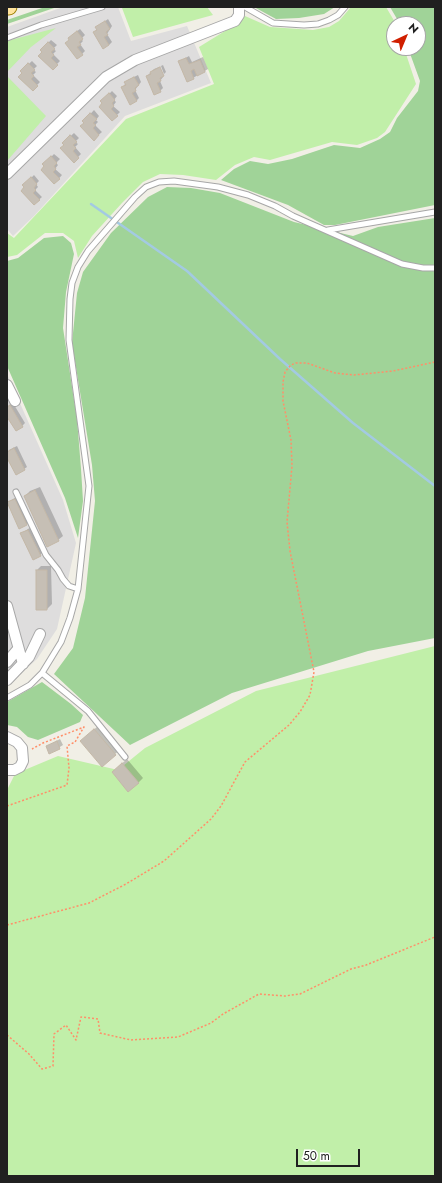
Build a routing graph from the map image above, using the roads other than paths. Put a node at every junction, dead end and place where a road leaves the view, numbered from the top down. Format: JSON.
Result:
{"nodes":[{"id":1,"x":102,"y":7,"type":"edge"},
{"id":2,"x":239,"y":7,"type":"edge"},
{"id":3,"x":245,"y":7,"type":"edge"},
{"id":4,"x":345,"y":7,"type":"edge"},
{"id":5,"x":7,"y":38,"type":"edge"},
{"id":6,"x":7,"y":174,"type":"edge"},
{"id":7,"x":435,"y":212,"type":"edge"},
{"id":8,"x":327,"y":231,"type":"junction"},
{"id":9,"x":435,"y":268,"type":"edge"},
{"id":10,"x":7,"y":385,"type":"edge"},
{"id":11,"x":15,"y":401,"type":"dead end"},
{"id":12,"x":16,"y":492,"type":"dead end"},
{"id":13,"x":78,"y":589,"type":"junction"},
{"id":14,"x":7,"y":606,"type":"edge"},
{"id":15,"x":40,"y":634,"type":"dead end"},
{"id":16,"x":18,"y":649,"type":"junction"},
{"id":17,"x":7,"y":662,"type":"edge"},
{"id":18,"x":23,"y":664,"type":"junction"},
{"id":19,"x":42,"y":673,"type":"junction"},
{"id":20,"x":7,"y":680,"type":"edge"},
{"id":21,"x":7,"y":698,"type":"edge"},
{"id":22,"x":7,"y":737,"type":"edge"},
{"id":23,"x":125,"y":757,"type":"dead end"},
{"id":24,"x":7,"y":770,"type":"edge"}],
"edges":[{"from":1,"to":5,"type":"lane"},
{"from":2,"to":6,"type":"street"},
{"from":3,"to":4,"type":"lane"},
{"from":7,"to":8,"type":"lane"},
{"from":8,"to":9,"type":"lane"},
{"from":8,"to":13,"type":"lane"},
{"from":10,"to":11,"type":"street"},
{"from":12,"to":13,"type":"lane"},
{"from":13,"to":19,"type":"lane"},
{"from":14,"to":16,"type":"street"},
{"from":15,"to":18,"type":"street"},
{"from":16,"to":17,"type":"street"},
{"from":16,"to":18,"type":"street"},
{"from":18,"to":20,"type":"street"},
{"from":19,"to":21,"type":"lane"},
{"from":19,"to":23,"type":"lane"},
{"from":22,"to":24,"type":"street"}]}
